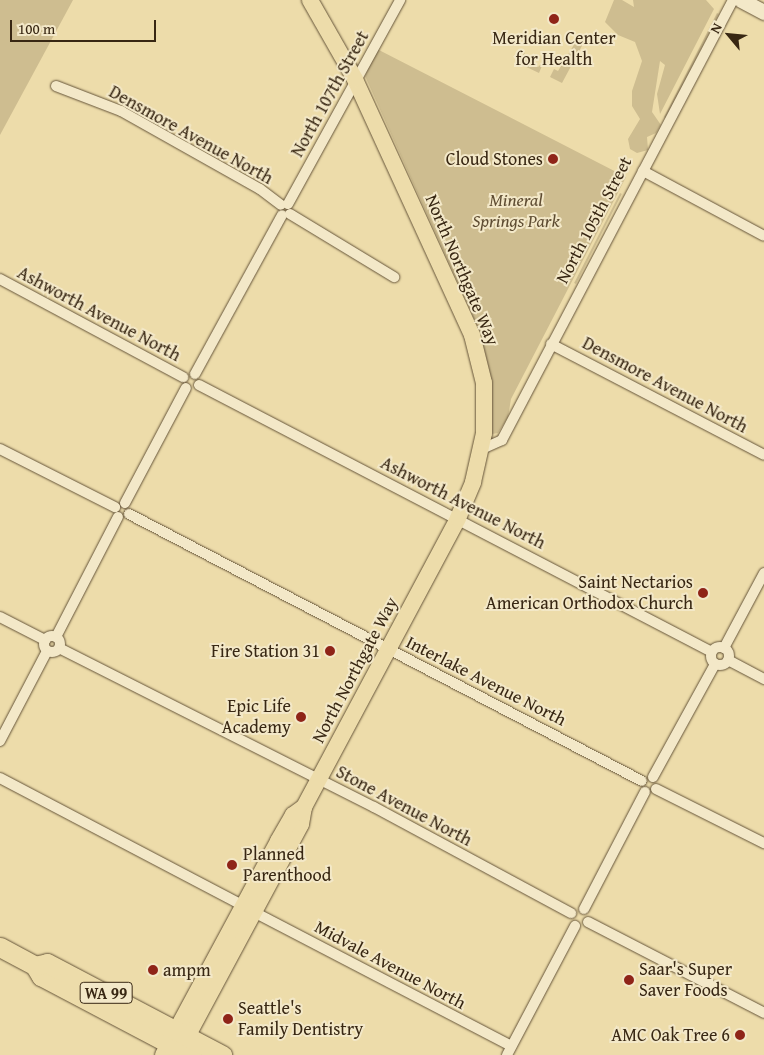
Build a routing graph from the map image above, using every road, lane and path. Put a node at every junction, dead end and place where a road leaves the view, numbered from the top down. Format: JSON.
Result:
{"nodes":[{"id":1,"x":310,"y":0,"type":"edge"},
{"id":2,"x":400,"y":0,"type":"edge"},
{"id":3,"x":733,"y":0,"type":"edge"},
{"id":4,"x":741,"y":0,"type":"edge"},
{"id":5,"x":764,"y":12,"type":"edge"},
{"id":6,"x":355,"y":79,"type":"junction"},
{"id":7,"x":56,"y":86,"type":"dead end"},
{"id":8,"x":643,"y":171,"type":"junction"},
{"id":9,"x":285,"y":209,"type":"junction"},
{"id":10,"x":764,"y":236,"type":"edge"},
{"id":11,"x":394,"y":277,"type":"dead end"},
{"id":12,"x":0,"y":279,"type":"edge"},
{"id":13,"x":551,"y":344,"type":"junction"},
{"id":14,"x":195,"y":374,"type":"junction"},
{"id":15,"x":183,"y":377,"type":"junction"},
{"id":16,"x":199,"y":385,"type":"junction"},
{"id":17,"x":186,"y":388,"type":"junction"},
{"id":18,"x":0,"y":449,"type":"edge"},
{"id":19,"x":482,"y":449,"type":"junction"},
{"id":20,"x":764,"y":455,"type":"edge"},
{"id":21,"x":119,"y":509,"type":"junction"},
{"id":22,"x":458,"y":518,"type":"junction"},
{"id":23,"x":764,"y":573,"type":"edge"},
{"id":24,"x":0,"y":617,"type":"edge"},
{"id":25,"x":56,"y":637,"type":"junction"},
{"id":26,"x":45,"y":640,"type":"junction"},
{"id":27,"x":59,"y":648,"type":"junction"},
{"id":28,"x":724,"y":648,"type":"junction"},
{"id":29,"x":389,"y":649,"type":"junction"},
{"id":30,"x":47,"y":651,"type":"junction"},
{"id":31,"x":712,"y":652,"type":"junction"},
{"id":32,"x":728,"y":660,"type":"junction"},
{"id":33,"x":715,"y":664,"type":"junction"},
{"id":34,"x":764,"y":679,"type":"edge"},
{"id":35,"x":0,"y":741,"type":"edge"},
{"id":36,"x":0,"y":778,"type":"edge"},
{"id":37,"x":653,"y":778,"type":"junction"},
{"id":38,"x":319,"y":780,"type":"junction"},
{"id":39,"x":642,"y":780,"type":"junction"},
{"id":40,"x":656,"y":789,"type":"junction"},
{"id":41,"x":645,"y":792,"type":"junction"},
{"id":42,"x":764,"y":843,"type":"edge"},
{"id":43,"x":249,"y":909,"type":"junction"},
{"id":44,"x":584,"y":909,"type":"junction"},
{"id":45,"x":571,"y":913,"type":"junction"},
{"id":46,"x":588,"y":922,"type":"junction"},
{"id":47,"x":575,"y":926,"type":"junction"},
{"id":48,"x":0,"y":948,"type":"edge"},
{"id":49,"x":764,"y":1013,"type":"edge"},
{"id":50,"x":178,"y":1046,"type":"edge"},
{"id":51,"x":509,"y":1051,"type":"edge"},
{"id":52,"x":222,"y":1055,"type":"edge"}],
"edges":[{"from":1,"to":6,"type":"main road","name":"North Northgate Way"},
{"from":2,"to":6,"type":"street","name":"North 107th Street"},
{"from":3,"to":8,"type":"street","name":"North 105th Street"},
{"from":4,"to":5,"type":"street"},
{"from":6,"to":9,"type":"street","name":"North 107th Street"},
{"from":6,"to":19,"type":"main road","name":"North Northgate Way"},
{"from":7,"to":9,"type":"street","name":"Densmore Avenue North"},
{"from":8,"to":10,"type":"street"},
{"from":8,"to":13,"type":"street","name":"North 105th Street"},
{"from":9,"to":11,"type":"street","name":"Densmore Avenue North"},
{"from":9,"to":14,"type":"street","name":"North 107th Street"},
{"from":12,"to":15,"type":"street","name":"Ashworth Avenue North"},
{"from":13,"to":19,"type":"street","name":"North 105th Street"},
{"from":13,"to":20,"type":"street","name":"Densmore Avenue North"},
{"from":14,"to":15,"type":"street"},
{"from":14,"to":16,"type":"street"},
{"from":15,"to":17,"type":"street"},
{"from":16,"to":17,"type":"street"},
{"from":16,"to":22,"type":"street","name":"Ashworth Avenue North"},
{"from":17,"to":21,"type":"street"},
{"from":18,"to":21,"type":"street"},
{"from":19,"to":22,"type":"main road","name":"North Northgate Way"},
{"from":21,"to":25,"type":"street"},
{"from":21,"to":29,"type":"street","name":"Interlake Avenue North"},
{"from":22,"to":29,"type":"main road","name":"North Northgate Way"},
{"from":22,"to":31,"type":"street","name":"Ashworth Avenue North"},
{"from":23,"to":28,"type":"street"},
{"from":24,"to":26,"type":"street"},
{"from":25,"to":26,"type":"street"},
{"from":25,"to":27,"type":"street"},
{"from":26,"to":30,"type":"street"},
{"from":27,"to":30,"type":"street"},
{"from":27,"to":38,"type":"street","name":"Stone Avenue North"},
{"from":28,"to":31,"type":"street"},
{"from":28,"to":32,"type":"street"},
{"from":29,"to":38,"type":"main road","name":"North Northgate Way"},
{"from":29,"to":39,"type":"street","name":"Interlake Avenue North"},
{"from":30,"to":35,"type":"street"},
{"from":31,"to":33,"type":"street"},
{"from":32,"to":33,"type":"street"},
{"from":32,"to":34,"type":"street"},
{"from":33,"to":37,"type":"street"},
{"from":36,"to":43,"type":"street","name":"Midvale Avenue North"},
{"from":37,"to":39,"type":"street"},
{"from":37,"to":40,"type":"street"},
{"from":38,"to":43,"type":"main road","name":"North Northgate Way"},
{"from":38,"to":45,"type":"street","name":"Stone Avenue North"},
{"from":39,"to":41,"type":"street"},
{"from":40,"to":41,"type":"street"},
{"from":40,"to":42,"type":"street"},
{"from":41,"to":44,"type":"street"},
{"from":43,"to":50,"type":"main road","name":"North Northgate Way"},
{"from":43,"to":51,"type":"street","name":"Midvale Avenue North"},
{"from":44,"to":45,"type":"street"},
{"from":44,"to":46,"type":"street"},
{"from":45,"to":47,"type":"street"},
{"from":46,"to":47,"type":"street"},
{"from":46,"to":49,"type":"street"},
{"from":47,"to":51,"type":"street"},
{"from":48,"to":50,"type":"highway","number":"WA 99"},
{"from":50,"to":52,"type":"highway","number":"WA 99"}]}
